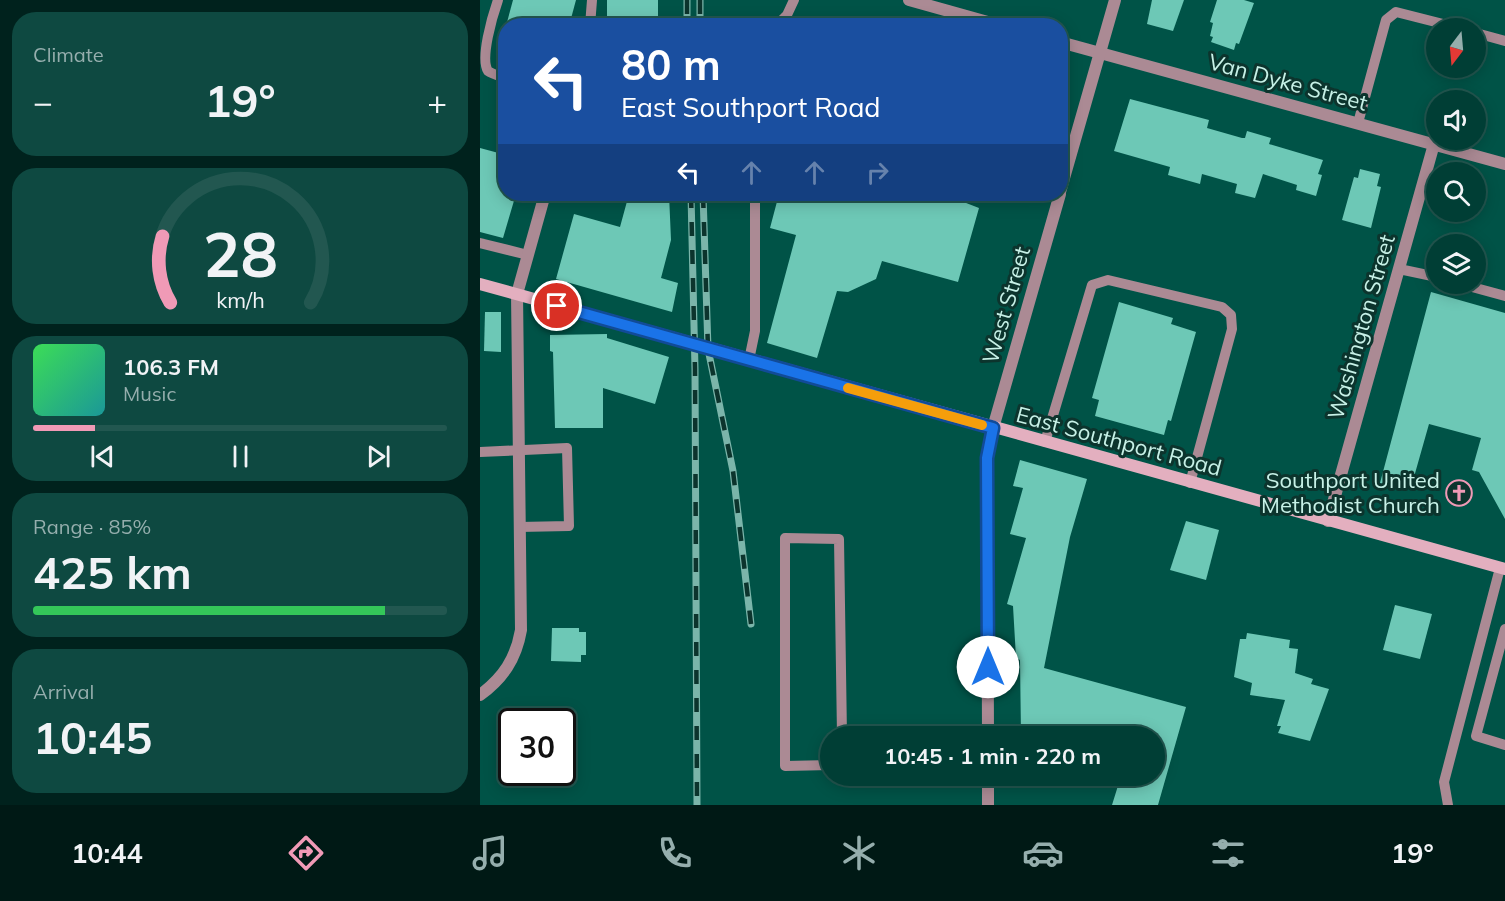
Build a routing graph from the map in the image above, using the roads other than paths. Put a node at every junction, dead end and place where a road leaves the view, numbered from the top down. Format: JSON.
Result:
{"nodes":[{"id":1,"x":498,"y":0,"type":"edge"},
{"id":2,"x":592,"y":0,"type":"edge"},
{"id":3,"x":794,"y":0,"type":"edge"},
{"id":4,"x":909,"y":0,"type":"edge"},
{"id":5,"x":1115,"y":0,"type":"edge"},
{"id":6,"x":591,"y":18,"type":"edge"},
{"id":7,"x":784,"y":18,"type":"edge"},
{"id":8,"x":973,"y":18,"type":"edge"},
{"id":9,"x":1426,"y":20,"type":"edge"},
{"id":10,"x":1486,"y":36,"type":"edge"},
{"id":11,"x":1505,"y":41,"type":"edge"},
{"id":12,"x":1068,"y":44,"type":"edge"},
{"id":13,"x":1101,"y":53,"type":"junction"},
{"id":14,"x":498,"y":75,"type":"edge"},
{"id":15,"x":1358,"y":123,"type":"junction"},
{"id":16,"x":1426,"y":142,"type":"edge"},
{"id":17,"x":1432,"y":150,"type":"edge"},
{"id":18,"x":1455,"y":150,"type":"edge"},
{"id":19,"x":1505,"y":164,"type":"edge"},
{"id":20,"x":1068,"y":166,"type":"edge"},
{"id":21,"x":543,"y":201,"type":"edge"},
{"id":22,"x":755,"y":201,"type":"edge"},
{"id":23,"x":1058,"y":201,"type":"edge"},
{"id":24,"x":480,"y":243,"type":"edge"},
{"id":25,"x":528,"y":255,"type":"junction"},
{"id":26,"x":1399,"y":269,"type":"junction"},
{"id":27,"x":1426,"y":274,"type":"edge"},
{"id":28,"x":480,"y":284,"type":"edge"},
{"id":29,"x":1486,"y":291,"type":"edge"},
{"id":30,"x":517,"y":294,"type":"junction"},
{"id":31,"x":1505,"y":296,"type":"edge"},
{"id":32,"x":749,"y":360,"type":"junction"},
{"id":33,"x":993,"y":428,"type":"junction"},
{"id":34,"x":1045,"y":442,"type":"junction"},
{"id":35,"x":518,"y":449,"type":"junction"},
{"id":36,"x":480,"y":452,"type":"edge"},
{"id":37,"x":1190,"y":483,"type":"junction"},
{"id":38,"x":1328,"y":521,"type":"junction"},
{"id":39,"x":519,"y":527,"type":"junction"},
{"id":40,"x":1502,"y":568,"type":"edge"},
{"id":41,"x":1505,"y":628,"type":"edge"},
{"id":42,"x":480,"y":695,"type":"edge"},
{"id":43,"x":842,"y":726,"type":"edge"},
{"id":44,"x":988,"y":726,"type":"edge"},
{"id":45,"x":1505,"y":745,"type":"edge"},
{"id":46,"x":820,"y":765,"type":"edge"},
{"id":47,"x":988,"y":786,"type":"edge"},
{"id":48,"x":988,"y":805,"type":"edge"},
{"id":49,"x":1448,"y":805,"type":"edge"}],
"edges":[{"from":1,"to":14,"type":"lane"},
{"from":2,"to":6,"type":"lane"},
{"from":3,"to":7,"type":"lane"},
{"from":4,"to":8,"type":"street"},
{"from":5,"to":13,"type":"street","name":"West Street"},
{"from":9,"to":15,"type":"lane"},
{"from":10,"to":11,"type":"lane"},
{"from":12,"to":13,"type":"street","name":"Van Dyke Street"},
{"from":13,"to":15,"type":"street","name":"Van Dyke Street"},
{"from":13,"to":20,"type":"street","name":"West Street"},
{"from":15,"to":16,"type":"street","name":"Van Dyke Street"},
{"from":17,"to":26,"type":"street","name":"Washington Street"},
{"from":18,"to":19,"type":"street","name":"Van Dyke Street"},
{"from":21,"to":25,"type":"street"},
{"from":22,"to":32,"type":"lane"},
{"from":23,"to":33,"type":"street","name":"West Street"},
{"from":24,"to":25,"type":"lane"},
{"from":25,"to":30,"type":"street"},
{"from":26,"to":27,"type":"lane"},
{"from":26,"to":38,"type":"street","name":"Washington Street"},
{"from":28,"to":30,"type":"main road","name":"East Southport Road"},
{"from":29,"to":31,"type":"lane"},
{"from":30,"to":32,"type":"main road","name":"East Southport Road"},
{"from":30,"to":35,"type":"street"},
{"from":32,"to":33,"type":"main road","name":"East Southport Road"},
{"from":33,"to":34,"type":"main road","name":"East Southport Road"},
{"from":33,"to":44,"type":"street","name":"West Street"},
{"from":34,"to":37,"type":"main road","name":"East Southport Road"},
{"from":34,"to":37,"type":"lane"},
{"from":35,"to":36,"type":"lane"},
{"from":35,"to":39,"type":"street"},
{"from":35,"to":39,"type":"lane"},
{"from":37,"to":38,"type":"main road","name":"East Southport Road"},
{"from":38,"to":40,"type":"main road","name":"East Southport Road"},
{"from":39,"to":42,"type":"street"},
{"from":40,"to":49,"type":"lane"},
{"from":41,"to":45,"type":"lane"},
{"from":43,"to":46,"type":"lane"},
{"from":47,"to":48,"type":"street"}]}
